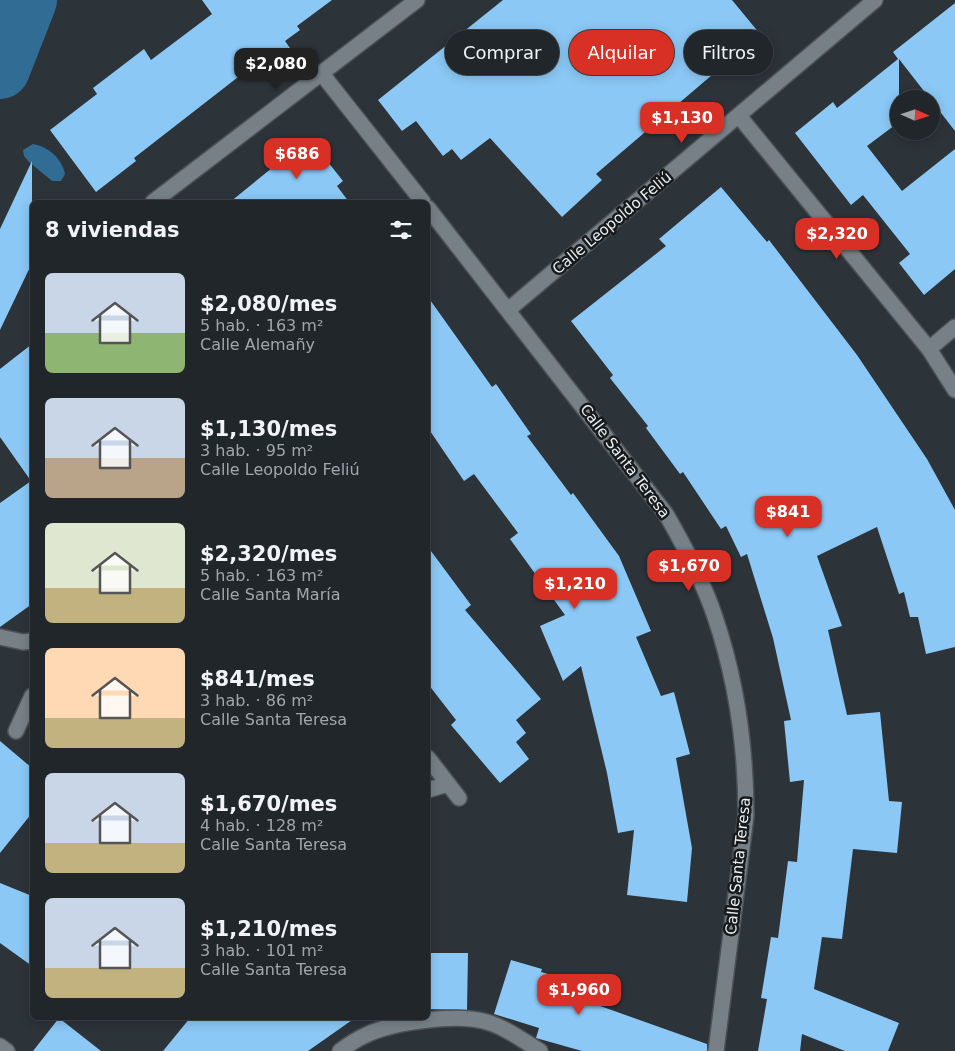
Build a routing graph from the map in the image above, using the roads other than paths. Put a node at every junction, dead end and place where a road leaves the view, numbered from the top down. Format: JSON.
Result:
{"nodes":[{"id":1,"x":417,"y":0,"type":"edge"},
{"id":2,"x":875,"y":0,"type":"edge"},
{"id":3,"x":322,"y":74,"type":"junction"},
{"id":4,"x":738,"y":116,"type":"junction"},
{"id":5,"x":156,"y":200,"type":"edge"},
{"id":6,"x":421,"y":200,"type":"edge"},
{"id":7,"x":430,"y":211,"type":"edge"},
{"id":8,"x":508,"y":310,"type":"junction"},
{"id":9,"x":955,"y":327,"type":"edge"},
{"id":10,"x":928,"y":349,"type":"junction"},
{"id":11,"x":955,"y":390,"type":"edge"},
{"id":12,"x":0,"y":637,"type":"edge"},
{"id":13,"x":30,"y":641,"type":"edge"},
{"id":14,"x":30,"y":700,"type":"edge"},
{"id":15,"x":16,"y":731,"type":"dead end"},
{"id":16,"x":430,"y":761,"type":"edge"},
{"id":17,"x":448,"y":784,"type":"junction"},
{"id":18,"x":430,"y":789,"type":"edge"},
{"id":19,"x":459,"y":798,"type":"dead end"},
{"id":20,"x":0,"y":1046,"type":"edge"},
{"id":21,"x":6,"y":1051,"type":"edge"},
{"id":22,"x":340,"y":1051,"type":"edge"},
{"id":23,"x":540,"y":1051,"type":"edge"},
{"id":24,"x":716,"y":1051,"type":"edge"}],
"edges":[{"from":1,"to":3,"type":"street"},
{"from":2,"to":4,"type":"street","name":"Calle Leopoldo Feliú"},
{"from":3,"to":5,"type":"street"},
{"from":3,"to":6,"type":"street"},
{"from":4,"to":8,"type":"street","name":"Calle Leopoldo Feliú"},
{"from":4,"to":10,"type":"street"},
{"from":7,"to":8,"type":"street","name":"Calle Santa Teresa"},
{"from":8,"to":24,"type":"street","name":"Calle Santa Teresa"},
{"from":9,"to":10,"type":"street"},
{"from":10,"to":11,"type":"street"},
{"from":12,"to":13,"type":"street"},
{"from":14,"to":15,"type":"street"},
{"from":16,"to":17,"type":"street"},
{"from":17,"to":18,"type":"street"},
{"from":17,"to":19,"type":"street"},
{"from":20,"to":21,"type":"street"},
{"from":22,"to":23,"type":"street"}]}
